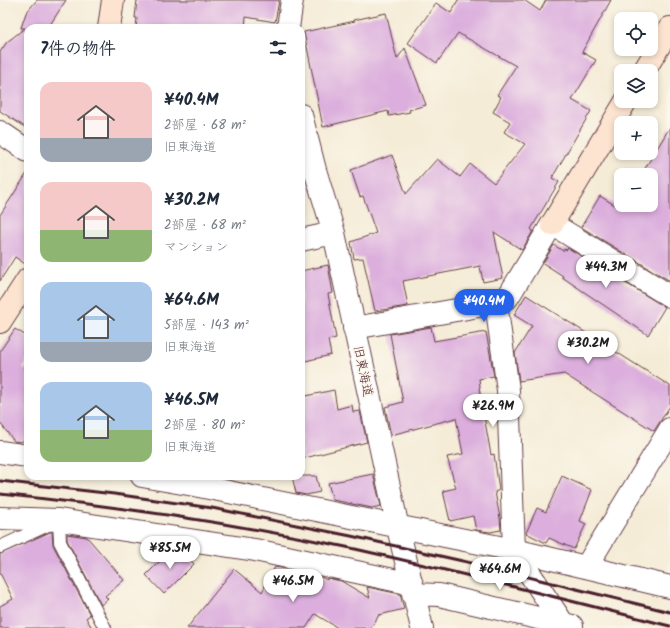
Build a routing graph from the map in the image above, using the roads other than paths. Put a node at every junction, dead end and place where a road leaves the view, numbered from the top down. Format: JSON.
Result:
{"nodes":[{"id":1,"x":112,"y":0,"type":"edge"},
{"id":2,"x":292,"y":0,"type":"edge"},
{"id":3,"x":109,"y":24,"type":"edge"},
{"id":4,"x":289,"y":24,"type":"edge"},
{"id":5,"x":670,"y":28,"type":"edge"},
{"id":6,"x":648,"y":64,"type":"edge"},
{"id":7,"x":622,"y":108,"type":"edge"},
{"id":8,"x":305,"y":131,"type":"edge"},
{"id":9,"x":0,"y":132,"type":"edge"},
{"id":10,"x":24,"y":147,"type":"edge"},
{"id":11,"x":552,"y":224,"type":"junction"},
{"id":12,"x":334,"y":233,"type":"junction"},
{"id":13,"x":305,"y":239,"type":"edge"},
{"id":14,"x":24,"y":285,"type":"edge"},
{"id":15,"x":670,"y":296,"type":"edge"},
{"id":16,"x":496,"y":303,"type":"junction"},
{"id":17,"x":0,"y":322,"type":"edge"},
{"id":18,"x":354,"y":328,"type":"junction"},
{"id":19,"x":670,"y":429,"type":"edge"},
{"id":20,"x":0,"y":452,"type":"edge"},
{"id":21,"x":24,"y":455,"type":"edge"},
{"id":22,"x":165,"y":480,"type":"edge"},
{"id":23,"x":0,"y":518,"type":"edge"},
{"id":24,"x":58,"y":520,"type":"junction"},
{"id":25,"x":398,"y":528,"type":"junction"},
{"id":26,"x":0,"y":547,"type":"edge"},
{"id":27,"x":514,"y":550,"type":"junction"},
{"id":28,"x":586,"y":567,"type":"junction"},
{"id":29,"x":670,"y":587,"type":"edge"},
{"id":30,"x":412,"y":589,"type":"junction"},
{"id":31,"x":570,"y":627,"type":"edge"},
{"id":32,"x":105,"y":628,"type":"edge"},
{"id":33,"x":422,"y":628,"type":"edge"}],
"edges":[{"from":1,"to":3,"type":"street"},
{"from":2,"to":4,"type":"street"},
{"from":5,"to":6,"type":"street"},
{"from":7,"to":11,"type":"street"},
{"from":8,"to":12,"type":"street","name":"旧東海道"},
{"from":9,"to":10,"type":"street"},
{"from":11,"to":15,"type":"street"},
{"from":11,"to":16,"type":"street"},
{"from":12,"to":13,"type":"street"},
{"from":12,"to":18,"type":"street","name":"旧東海道"},
{"from":14,"to":17,"type":"street"},
{"from":16,"to":18,"type":"street"},
{"from":16,"to":27,"type":"street"},
{"from":18,"to":25,"type":"street","name":"旧東海道"},
{"from":19,"to":28,"type":"street"},
{"from":20,"to":21,"type":"street"},
{"from":22,"to":25,"type":"street"},
{"from":23,"to":24,"type":"street"},
{"from":24,"to":26,"type":"lane"},
{"from":24,"to":30,"type":"street"},
{"from":24,"to":32,"type":"lane"},
{"from":25,"to":27,"type":"street"},
{"from":25,"to":30,"type":"street","name":"旧東海道"},
{"from":27,"to":28,"type":"street"},
{"from":27,"to":31,"type":"street"},
{"from":28,"to":29,"type":"street"},
{"from":30,"to":31,"type":"street"},
{"from":30,"to":33,"type":"street","name":"旧東海道"}]}
